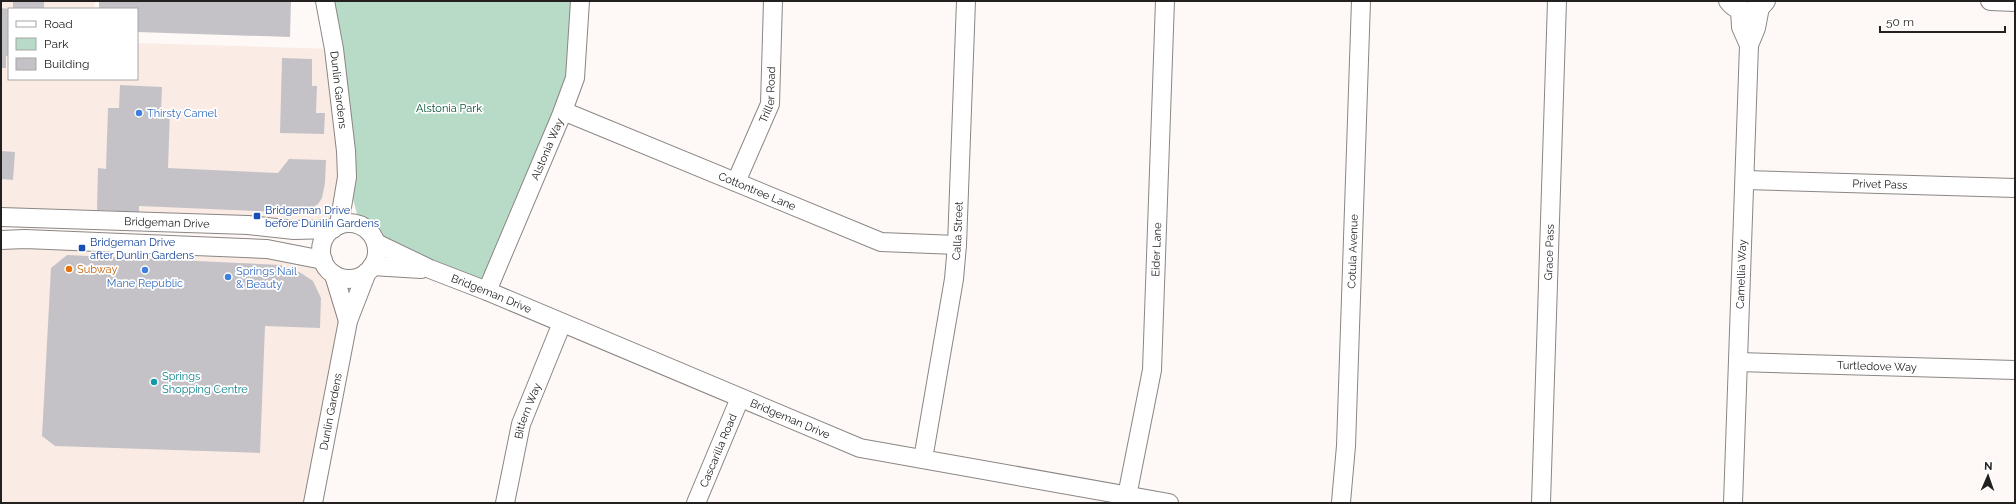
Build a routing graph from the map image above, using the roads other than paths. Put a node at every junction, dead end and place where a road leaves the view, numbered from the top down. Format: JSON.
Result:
{"nodes":[{"id":1,"x":325,"y":1,"type":"edge"},
{"id":2,"x":580,"y":1,"type":"edge"},
{"id":3,"x":774,"y":1,"type":"edge"},
{"id":4,"x":966,"y":1,"type":"edge"},
{"id":5,"x":1165,"y":1,"type":"edge"},
{"id":6,"x":1361,"y":1,"type":"edge"},
{"id":7,"x":1557,"y":1,"type":"edge"},
{"id":8,"x":1990,"y":1,"type":"edge"},
{"id":9,"x":2015,"y":2,"type":"edge"},
{"id":10,"x":1766,"y":3,"type":"edge"},
{"id":11,"x":1730,"y":4,"type":"edge"},
{"id":12,"x":1749,"y":45,"type":"junction"},
{"id":13,"x":563,"y":111,"type":"junction"},
{"id":14,"x":347,"y":177,"type":"junction"},
{"id":15,"x":1745,"y":180,"type":"junction"},
{"id":16,"x":736,"y":182,"type":"junction"},
{"id":17,"x":2015,"y":188,"type":"edge"},
{"id":18,"x":1,"y":217,"type":"edge"},
{"id":19,"x":1,"y":221,"type":"edge"},
{"id":20,"x":360,"y":226,"type":"junction"},
{"id":21,"x":336,"y":227,"type":"junction"},
{"id":22,"x":25,"y":239,"type":"junction"},
{"id":23,"x":1,"y":240,"type":"edge"},
{"id":24,"x":376,"y":243,"type":"junction"},
{"id":25,"x":958,"y":245,"type":"junction"},
{"id":26,"x":322,"y":260,"type":"junction"},
{"id":27,"x":370,"y":269,"type":"junction"},
{"id":28,"x":430,"y":270,"type":"junction"},
{"id":29,"x":334,"y":275,"type":"junction"},
{"id":30,"x":487,"y":291,"type":"junction"},
{"id":31,"x":348,"y":321,"type":"junction"},
{"id":32,"x":562,"y":323,"type":"junction"},
{"id":33,"x":1738,"y":362,"type":"junction"},
{"id":34,"x":2015,"y":370,"type":"edge"},
{"id":35,"x":740,"y":398,"type":"junction"},
{"id":36,"x":923,"y":459,"type":"junction"},
{"id":37,"x":1126,"y":496,"type":"junction"},
{"id":38,"x":313,"y":503,"type":"edge"},
{"id":39,"x":505,"y":503,"type":"edge"},
{"id":40,"x":696,"y":503,"type":"edge"},
{"id":41,"x":1169,"y":503,"type":"edge"},
{"id":42,"x":1339,"y":503,"type":"edge"},
{"id":43,"x":1541,"y":503,"type":"edge"},
{"id":44,"x":1733,"y":503,"type":"edge"}],
"edges":[{"from":1,"to":14,"type":"street","name":"Dunlin Gardens"},
{"from":2,"to":13,"type":"street","name":"Alstonia Way"},
{"from":3,"to":16,"type":"street","name":"Triller Road"},
{"from":4,"to":25,"type":"street","name":"Calla Street"},
{"from":5,"to":37,"type":"street","name":"Eider Lane"},
{"from":6,"to":42,"type":"street","name":"Cotula Avenue"},
{"from":7,"to":43,"type":"street","name":"Grace Pass"},
{"from":8,"to":9,"type":"street"},
{"from":10,"to":11,"type":"street"},
{"from":10,"to":12,"type":"street","name":"Camellia Way"},
{"from":11,"to":12,"type":"street","name":"Camellia Way"},
{"from":12,"to":15,"type":"street","name":"Camellia Way"},
{"from":13,"to":16,"type":"street","name":"Cottontree Lane"},
{"from":13,"to":30,"type":"street","name":"Alstonia Way"},
{"from":14,"to":20,"type":"street","name":"Dunlin Gardens"},
{"from":14,"to":21,"type":"street","name":"Dunlin Gardens"},
{"from":15,"to":17,"type":"street","name":"Privet Pass"},
{"from":15,"to":33,"type":"street","name":"Camellia Way"},
{"from":16,"to":25,"type":"street","name":"Cottontree Lane"},
{"from":18,"to":21,"type":"street","name":"Bridgeman Drive"},
{"from":19,"to":22,"type":"street"},
{"from":20,"to":21,"type":"street"},
{"from":20,"to":24,"type":"street"},
{"from":21,"to":26,"type":"street"},
{"from":22,"to":23,"type":"street","name":"Bridgeman Drive"},
{"from":22,"to":26,"type":"street","name":"Bridgeman Drive"},
{"from":24,"to":27,"type":"street"},
{"from":24,"to":28,"type":"street","name":"Bridgeman Drive"},
{"from":25,"to":36,"type":"street","name":"Calla Street"},
{"from":26,"to":29,"type":"street"},
{"from":27,"to":28,"type":"street","name":"Bridgeman Drive"},
{"from":27,"to":29,"type":"street"},
{"from":27,"to":31,"type":"street","name":"Dunlin Gardens"},
{"from":28,"to":30,"type":"street","name":"Bridgeman Drive"},
{"from":29,"to":31,"type":"street","name":"Dunlin Gardens"},
{"from":30,"to":32,"type":"street","name":"Bridgeman Drive"},
{"from":31,"to":38,"type":"street","name":"Dunlin Gardens"},
{"from":32,"to":35,"type":"street","name":"Bridgeman Drive"},
{"from":32,"to":39,"type":"street","name":"Bittern Way"},
{"from":33,"to":34,"type":"street","name":"Turtledove Way"},
{"from":33,"to":44,"type":"street","name":"Camellia Way"},
{"from":35,"to":36,"type":"street","name":"Bridgeman Drive"},
{"from":35,"to":40,"type":"street","name":"Cascarilla Road"},
{"from":36,"to":37,"type":"street","name":"Bridgeman Drive"},
{"from":37,"to":41,"type":"street","name":"Bridgeman Drive"}]}
